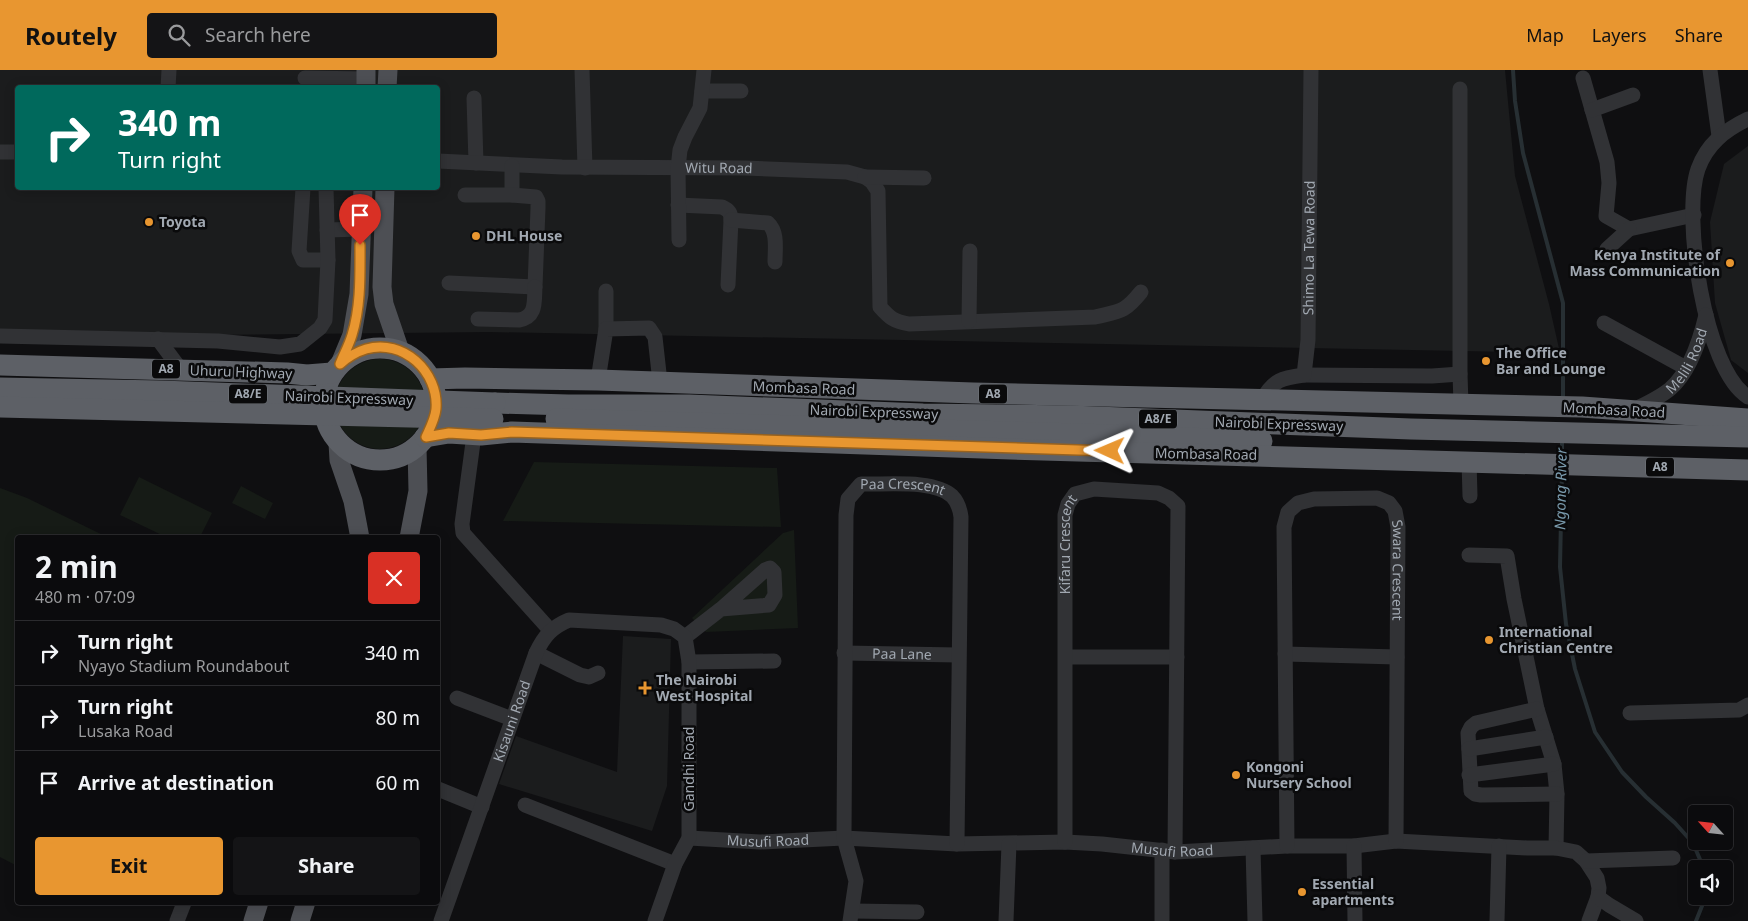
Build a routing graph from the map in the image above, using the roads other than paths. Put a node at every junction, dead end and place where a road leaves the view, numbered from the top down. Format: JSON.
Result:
{"nodes":[{"id":1,"x":169,"y":70,"type":"edge"},
{"id":2,"x":388,"y":70,"type":"edge"},
{"id":3,"x":582,"y":70,"type":"edge"},
{"id":4,"x":704,"y":70,"type":"edge"},
{"id":5,"x":1311,"y":70,"type":"edge"},
{"id":6,"x":1710,"y":70,"type":"edge"},
{"id":7,"x":305,"y":78,"type":"dead end"},
{"id":8,"x":1583,"y":78,"type":"dead end"},
{"id":9,"x":366,"y":79,"type":"edge"},
{"id":10,"x":168,"y":85,"type":"edge"},
{"id":11,"x":387,"y":85,"type":"edge"},
{"id":12,"x":1460,"y":89,"type":"dead end"},
{"id":13,"x":702,"y":91,"type":"junction"},
{"id":14,"x":741,"y":91,"type":"dead end"},
{"id":15,"x":1633,"y":96,"type":"dead end"},
{"id":16,"x":474,"y":98,"type":"dead end"},
{"id":17,"x":1592,"y":110,"type":"junction"},
{"id":18,"x":1748,"y":120,"type":"edge"},
{"id":19,"x":1719,"y":136,"type":"junction"},
{"id":20,"x":0,"y":152,"type":"edge"},
{"id":21,"x":15,"y":152,"type":"edge"},
{"id":22,"x":440,"y":161,"type":"edge"},
{"id":23,"x":476,"y":163,"type":"junction"},
{"id":24,"x":512,"y":166,"type":"junction"},
{"id":25,"x":585,"y":168,"type":"junction"},
{"id":26,"x":678,"y":168,"type":"junction"},
{"id":27,"x":865,"y":176,"type":"junction"},
{"id":28,"x":924,"y":178,"type":"dead end"},
{"id":29,"x":303,"y":190,"type":"edge"},
{"id":30,"x":326,"y":190,"type":"edge"},
{"id":31,"x":363,"y":190,"type":"edge"},
{"id":32,"x":385,"y":190,"type":"edge"},
{"id":33,"x":465,"y":195,"type":"dead end"},
{"id":34,"x":512,"y":195,"type":"junction"},
{"id":35,"x":678,"y":205,"type":"junction"},
{"id":36,"x":1694,"y":215,"type":"junction"},
{"id":37,"x":731,"y":220,"type":"junction"},
{"id":38,"x":361,"y":229,"type":"junction"},
{"id":39,"x":1629,"y":229,"type":"junction"},
{"id":40,"x":327,"y":230,"type":"junction"},
{"id":41,"x":679,"y":240,"type":"dead end"},
{"id":42,"x":1607,"y":249,"type":"dead end"},
{"id":43,"x":970,"y":251,"type":"dead end"},
{"id":44,"x":328,"y":260,"type":"junction"},
{"id":45,"x":775,"y":262,"type":"dead end"},
{"id":46,"x":449,"y":282,"type":"dead end"},
{"id":47,"x":728,"y":285,"type":"dead end"},
{"id":48,"x":535,"y":287,"type":"junction"},
{"id":49,"x":606,"y":291,"type":"dead end"},
{"id":50,"x":1141,"y":292,"type":"dead end"},
{"id":51,"x":1706,"y":315,"type":"junction"},
{"id":52,"x":478,"y":319,"type":"dead end"},
{"id":53,"x":969,"y":321,"type":"junction"},
{"id":54,"x":1604,"y":323,"type":"dead end"},
{"id":55,"x":606,"y":329,"type":"junction"},
{"id":56,"x":0,"y":336,"type":"edge"},
{"id":57,"x":158,"y":339,"type":"junction"},
{"id":58,"x":400,"y":351,"type":"junction"},
{"id":59,"x":0,"y":365,"type":"edge"},
{"id":60,"x":336,"y":368,"type":"junction"},
{"id":61,"x":1686,"y":368,"type":"junction"},
{"id":62,"x":181,"y":370,"type":"junction"},
{"id":63,"x":1304,"y":374,"type":"junction"},
{"id":64,"x":1460,"y":374,"type":"junction"},
{"id":65,"x":430,"y":379,"type":"junction"},
{"id":66,"x":598,"y":380,"type":"junction"},
{"id":67,"x":660,"y":382,"type":"junction"},
{"id":68,"x":0,"y":388,"type":"edge"},
{"id":69,"x":1748,"y":397,"type":"edge"},
{"id":70,"x":1262,"y":400,"type":"junction"},
{"id":71,"x":1461,"y":404,"type":"junction"},
{"id":72,"x":0,"y":407,"type":"edge"},
{"id":73,"x":1630,"y":411,"type":"junction"},
{"id":74,"x":0,"y":416,"type":"edge"},
{"id":75,"x":1748,"y":419,"type":"edge"},
{"id":76,"x":474,"y":434,"type":"junction"},
{"id":77,"x":333,"y":436,"type":"junction"},
{"id":78,"x":1748,"y":437,"type":"edge"},
{"id":79,"x":421,"y":442,"type":"junction"},
{"id":80,"x":1748,"y":457,"type":"edge"},
{"id":81,"x":1469,"y":461,"type":"junction"},
{"id":82,"x":1748,"y":470,"type":"edge"},
{"id":83,"x":1470,"y":496,"type":"dead end"},
{"id":84,"x":359,"y":535,"type":"edge"},
{"id":85,"x":410,"y":535,"type":"edge"},
{"id":86,"x":1469,"y":555,"type":"dead end"},
{"id":87,"x":721,"y":609,"type":"dead end"},
{"id":88,"x":550,"y":630,"type":"junction"},
{"id":89,"x":685,"y":637,"type":"junction"},
{"id":90,"x":536,"y":653,"type":"junction"},
{"id":91,"x":844,"y":653,"type":"junction"},
{"id":92,"x":1286,"y":654,"type":"junction"},
{"id":93,"x":958,"y":655,"type":"junction"},
{"id":94,"x":1066,"y":657,"type":"junction"},
{"id":95,"x":1177,"y":657,"type":"junction"},
{"id":96,"x":1397,"y":657,"type":"junction"},
{"id":97,"x":774,"y":661,"type":"dead end"},
{"id":98,"x":689,"y":662,"type":"junction"},
{"id":99,"x":598,"y":673,"type":"dead end"},
{"id":100,"x":456,"y":698,"type":"dead end"},
{"id":101,"x":1748,"y":705,"type":"edge"},
{"id":102,"x":1537,"y":709,"type":"junction"},
{"id":103,"x":1630,"y":713,"type":"dead end"},
{"id":104,"x":512,"y":718,"type":"junction"},
{"id":105,"x":1546,"y":737,"type":"junction"},
{"id":106,"x":1468,"y":749,"type":"junction"},
{"id":107,"x":1554,"y":764,"type":"junction"},
{"id":108,"x":1469,"y":774,"type":"junction"},
{"id":109,"x":440,"y":789,"type":"edge"},
{"id":110,"x":1557,"y":794,"type":"junction"},
{"id":111,"x":525,"y":805,"type":"dead end"},
{"id":112,"x":482,"y":807,"type":"junction"},
{"id":113,"x":689,"y":838,"type":"junction"},
{"id":114,"x":844,"y":838,"type":"junction"},
{"id":115,"x":1396,"y":841,"type":"junction"},
{"id":116,"x":1065,"y":842,"type":"junction"},
{"id":117,"x":957,"y":844,"type":"junction"},
{"id":118,"x":1009,"y":844,"type":"junction"},
{"id":119,"x":1287,"y":846,"type":"junction"},
{"id":120,"x":1354,"y":846,"type":"junction"},
{"id":121,"x":1499,"y":846,"type":"junction"},
{"id":122,"x":1253,"y":848,"type":"junction"},
{"id":123,"x":1556,"y":848,"type":"junction"},
{"id":124,"x":1168,"y":851,"type":"junction"},
{"id":125,"x":1673,"y":858,"type":"dead end"},
{"id":126,"x":1586,"y":861,"type":"junction"},
{"id":127,"x":675,"y":864,"type":"junction"},
{"id":128,"x":1598,"y":897,"type":"junction"},
{"id":129,"x":183,"y":905,"type":"edge"},
{"id":130,"x":258,"y":905,"type":"edge"},
{"id":131,"x":305,"y":905,"type":"edge"},
{"id":132,"x":917,"y":912,"type":"dead end"},
{"id":133,"x":852,"y":916,"type":"edge"},
{"id":134,"x":177,"y":921,"type":"edge"},
{"id":135,"x":253,"y":921,"type":"edge"},
{"id":136,"x":300,"y":921,"type":"edge"},
{"id":137,"x":442,"y":921,"type":"edge"},
{"id":138,"x":655,"y":921,"type":"edge"},
{"id":139,"x":1006,"y":921,"type":"edge"},
{"id":140,"x":1162,"y":921,"type":"edge"},
{"id":141,"x":1255,"y":921,"type":"edge"},
{"id":142,"x":1355,"y":921,"type":"edge"},
{"id":143,"x":1497,"y":921,"type":"edge"},
{"id":144,"x":1589,"y":921,"type":"edge"},
{"id":145,"x":1636,"y":921,"type":"edge"}],
"edges":[{"from":1,"to":10,"type":"street"},
{"from":2,"to":11,"type":"main road"},
{"from":3,"to":25,"type":"street"},
{"from":4,"to":13,"type":"street"},
{"from":5,"to":63,"type":"street","name":"Shimo La Tewa Road"},
{"from":6,"to":19,"type":"street"},
{"from":7,"to":9,"type":"street"},
{"from":8,"to":17,"type":"street"},
{"from":12,"to":64,"type":"street"},
{"from":13,"to":14,"type":"street"},
{"from":13,"to":26,"type":"street"},
{"from":15,"to":17,"type":"street"},
{"from":16,"to":23,"type":"street"},
{"from":17,"to":39,"type":"street"},
{"from":18,"to":19,"type":"street","name":"Melili Road"},
{"from":19,"to":36,"type":"street","name":"Melili Road"},
{"from":20,"to":21,"type":"street"},
{"from":22,"to":23,"type":"street","name":"Witu Road"},
{"from":23,"to":24,"type":"street","name":"Witu Road"},
{"from":24,"to":25,"type":"street","name":"Witu Road"},
{"from":24,"to":34,"type":"street"},
{"from":25,"to":26,"type":"street","name":"Witu Road"},
{"from":26,"to":27,"type":"street","name":"Witu Road"},
{"from":26,"to":35,"type":"street"},
{"from":27,"to":28,"type":"street","name":"Witu Road"},
{"from":27,"to":53,"type":"street"},
{"from":29,"to":44,"type":"street"},
{"from":30,"to":40,"type":"street"},
{"from":31,"to":38,"type":"main road"},
{"from":32,"to":58,"type":"main road"},
{"from":33,"to":34,"type":"street"},
{"from":34,"to":48,"type":"street"},
{"from":35,"to":37,"type":"street"},
{"from":35,"to":41,"type":"street"},
{"from":36,"to":39,"type":"street"},
{"from":36,"to":51,"type":"street","name":"Melili Road"},
{"from":37,"to":45,"type":"street"},
{"from":37,"to":47,"type":"street"},
{"from":38,"to":40,"type":"street"},
{"from":38,"to":60,"type":"main road"},
{"from":39,"to":42,"type":"street"},
{"from":40,"to":44,"type":"street"},
{"from":43,"to":53,"type":"street"},
{"from":44,"to":57,"type":"street"},
{"from":46,"to":48,"type":"street"},
{"from":48,"to":52,"type":"street"},
{"from":49,"to":55,"type":"street"},
{"from":50,"to":53,"type":"street"},
{"from":51,"to":61,"type":"street","name":"Melili Road"},
{"from":51,"to":69,"type":"street","name":"Melili Road"},
{"from":54,"to":61,"type":"street"},
{"from":55,"to":66,"type":"street"},
{"from":55,"to":67,"type":"street"},
{"from":56,"to":57,"type":"street"},
{"from":57,"to":62,"type":"street"},
{"from":58,"to":60,"type":"highway","number":"A8"},
{"from":58,"to":65,"type":"highway","number":"A8"},
{"from":59,"to":62,"type":"highway","name":"Uhuru Highway","number":"A8"},
{"from":60,"to":62,"type":"highway","name":"Uhuru Highway","number":"A8"},
{"from":60,"to":77,"type":"highway"},
{"from":61,"to":73,"type":"street","name":"Melili Road"},
{"from":63,"to":64,"type":"street"},
{"from":63,"to":70,"type":"street"},
{"from":64,"to":71,"type":"street"},
{"from":65,"to":66,"type":"highway","name":"Mombasa Road","number":"A8"},
{"from":65,"to":79,"type":"highway","number":"A8"},
{"from":66,"to":67,"type":"highway","name":"Mombasa Road","number":"A8"},
{"from":67,"to":70,"type":"highway","name":"Mombasa Road","number":"A8"},
{"from":68,"to":78,"type":"highway","name":"Nairobi Expressway","number":"A8/E","bridge":true},
{"from":70,"to":71,"type":"highway","name":"Mombasa Road","number":"A8"},
{"from":71,"to":73,"type":"highway","name":"Mombasa Road","number":"A8"},
{"from":72,"to":80,"type":"highway","name":"Nairobi Expressway","number":"A8/E","bridge":true},
{"from":73,"to":75,"type":"highway","name":"Mombasa Road","number":"A8"},
{"from":74,"to":77,"type":"highway","number":"A8"},
{"from":76,"to":79,"type":"highway","name":"Mombasa Road","number":"A8"},
{"from":76,"to":81,"type":"highway","name":"Mombasa Road","number":"A8"},
{"from":76,"to":88,"type":"street"},
{"from":77,"to":79,"type":"highway","number":"A8"},
{"from":77,"to":84,"type":"main road"},
{"from":79,"to":85,"type":"main road"},
{"from":81,"to":82,"type":"highway","name":"Mombasa Road","number":"A8"},
{"from":81,"to":83,"type":"street"},
{"from":86,"to":102,"type":"street"},
{"from":87,"to":89,"type":"street"},
{"from":88,"to":89,"type":"street"},
{"from":88,"to":90,"type":"street","name":"Kisauni Road"},
{"from":89,"to":98,"type":"street","name":"Gandhi Road"},
{"from":90,"to":99,"type":"street"},
{"from":90,"to":104,"type":"street","name":"Kisauni Road"},
{"from":91,"to":93,"type":"street","name":"Paa Lane"},
{"from":91,"to":93,"type":"street","name":"Paa Crescent"},
{"from":91,"to":114,"type":"street","name":"Paa Crescent"},
{"from":92,"to":96,"type":"street"},
{"from":92,"to":96,"type":"street","name":"Swara Crescent"},
{"from":92,"to":119,"type":"street","name":"Swara Crescent"},
{"from":93,"to":117,"type":"street","name":"Paa Crescent"},
{"from":94,"to":95,"type":"street"},
{"from":94,"to":95,"type":"street","name":"Kifaru Crescent"},
{"from":94,"to":116,"type":"street","name":"Kifaru Crescent"},
{"from":95,"to":124,"type":"street","name":"Kifaru Crescent"},
{"from":96,"to":115,"type":"street","name":"Swara Crescent"},
{"from":97,"to":98,"type":"street"},
{"from":98,"to":113,"type":"street","name":"Gandhi Road"},
{"from":100,"to":104,"type":"street"},
{"from":101,"to":103,"type":"street"},
{"from":102,"to":105,"type":"street"},
{"from":102,"to":106,"type":"street"},
{"from":104,"to":112,"type":"street","name":"Kisauni Road"},
{"from":105,"to":106,"type":"street"},
{"from":105,"to":107,"type":"street"},
{"from":106,"to":108,"type":"street"},
{"from":107,"to":108,"type":"street"},
{"from":107,"to":110,"type":"street"},
{"from":108,"to":110,"type":"street"},
{"from":109,"to":112,"type":"street"},
{"from":110,"to":123,"type":"street"},
{"from":111,"to":127,"type":"street"},
{"from":112,"to":137,"type":"street","name":"Kisauni Road"},
{"from":113,"to":114,"type":"street","name":"Musufi Road"},
{"from":113,"to":127,"type":"street"},
{"from":114,"to":117,"type":"street","name":"Musufi Road"},
{"from":114,"to":133,"type":"street","name":"Paa Crescent"},
{"from":115,"to":120,"type":"street","name":"Musufi Road"},
{"from":115,"to":121,"type":"street","name":"Musufi Road"},
{"from":116,"to":118,"type":"street","name":"Musufi Road"},
{"from":116,"to":124,"type":"street","name":"Musufi Road"},
{"from":117,"to":118,"type":"street","name":"Musufi Road"},
{"from":118,"to":139,"type":"street"},
{"from":119,"to":120,"type":"street","name":"Musufi Road"},
{"from":119,"to":122,"type":"street","name":"Musufi Road"},
{"from":120,"to":142,"type":"street"},
{"from":121,"to":123,"type":"street","name":"Musufi Road"},
{"from":121,"to":143,"type":"street"},
{"from":122,"to":124,"type":"street","name":"Musufi Road"},
{"from":122,"to":141,"type":"street"},
{"from":123,"to":126,"type":"street","name":"Musufi Road"},
{"from":124,"to":140,"type":"street","name":"Kifaru Crescent"},
{"from":125,"to":126,"type":"street"},
{"from":126,"to":128,"type":"street"},
{"from":127,"to":138,"type":"street"},
{"from":128,"to":144,"type":"street"},
{"from":128,"to":145,"type":"street"},
{"from":129,"to":134,"type":"street"},
{"from":130,"to":135,"type":"main road"},
{"from":131,"to":136,"type":"main road"},
{"from":132,"to":133,"type":"street"}]}
